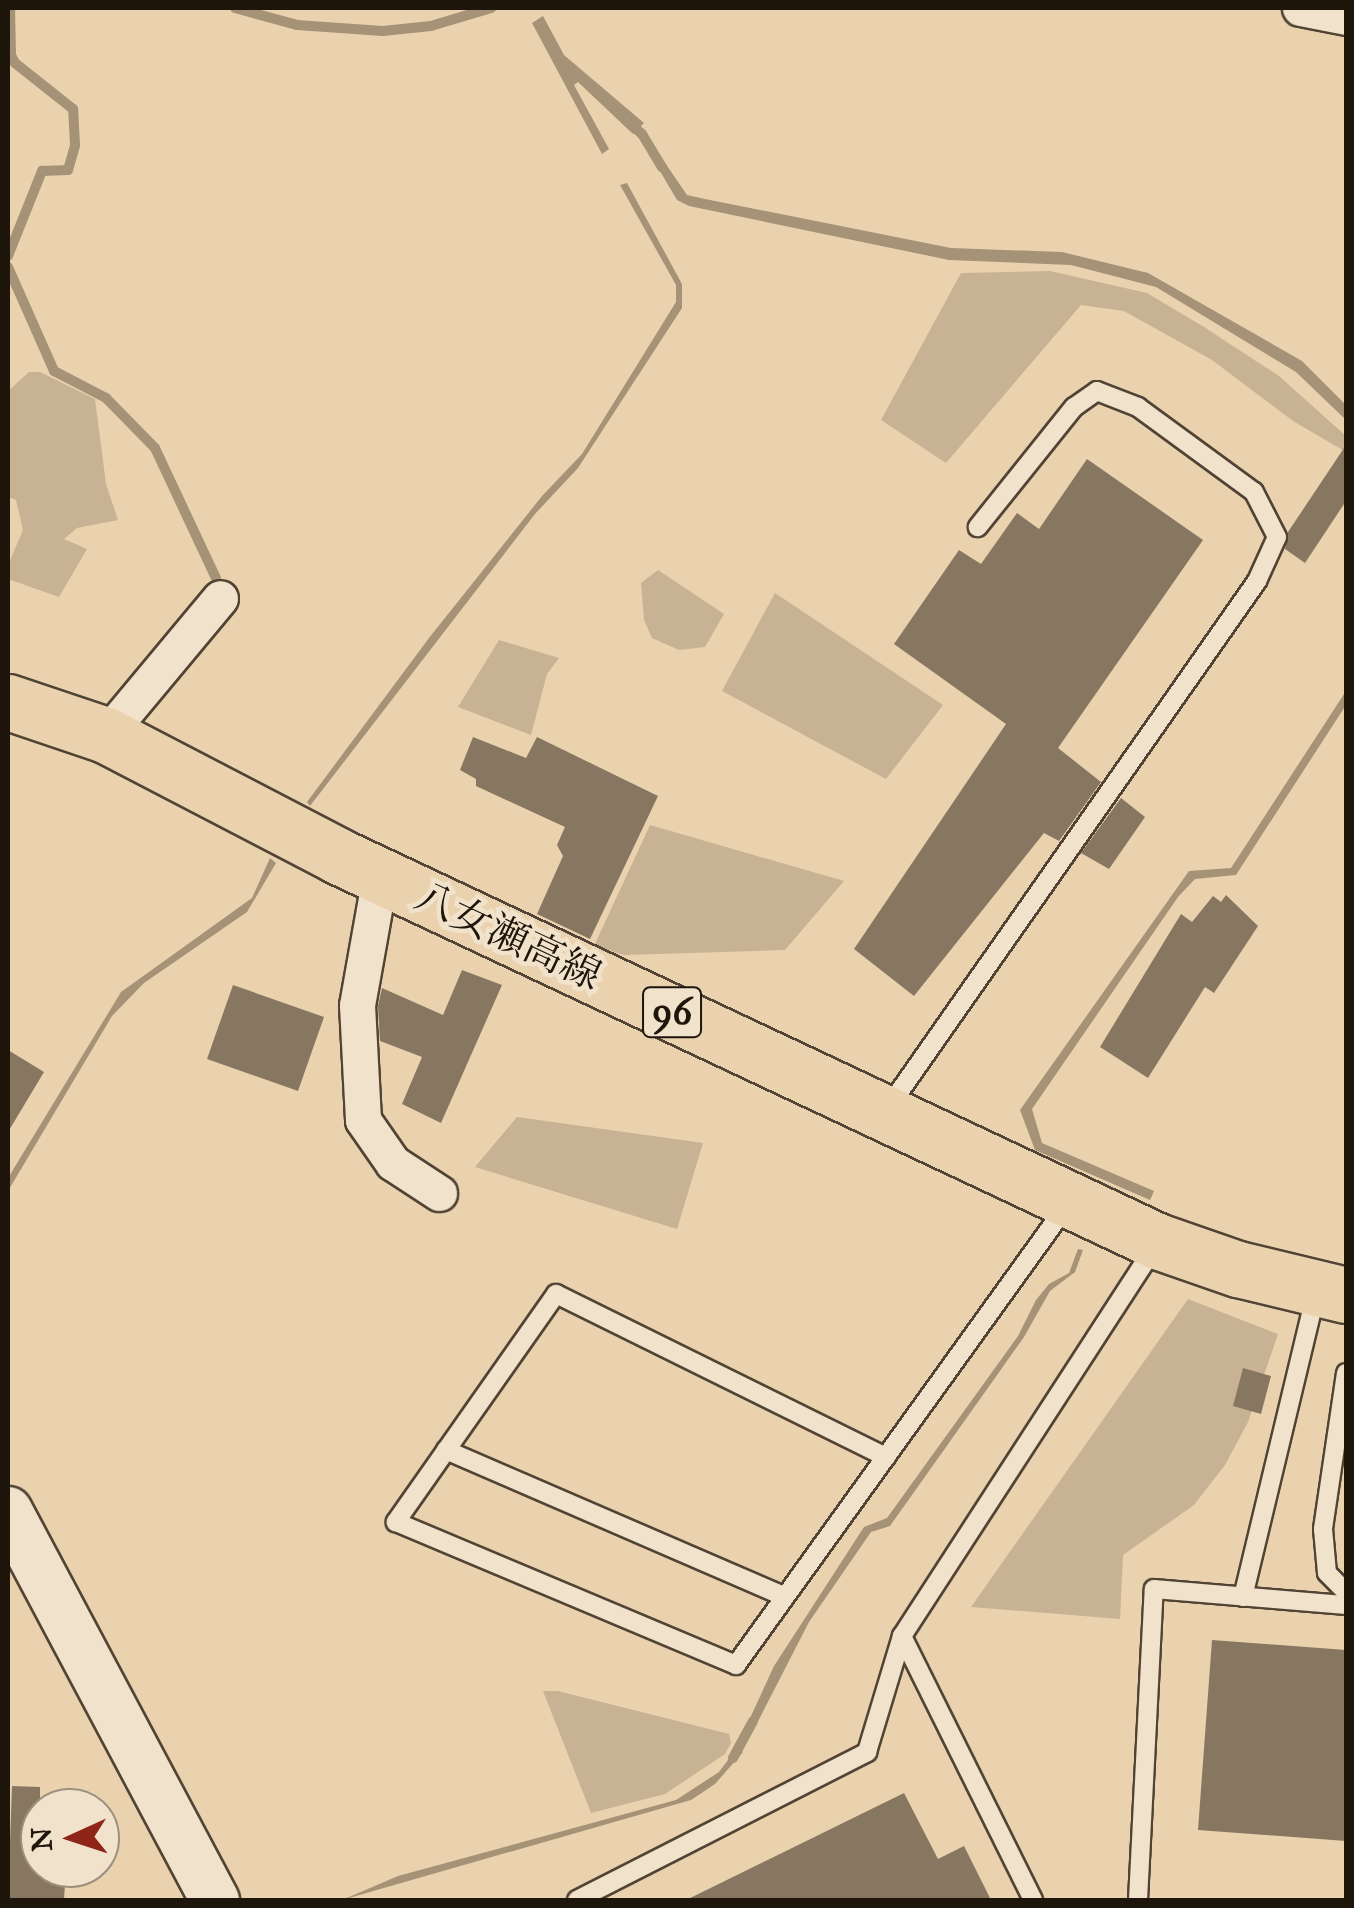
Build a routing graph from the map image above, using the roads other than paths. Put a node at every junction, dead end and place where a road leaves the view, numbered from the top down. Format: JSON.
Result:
{"nodes":[{"id":1,"x":1300,"y":8,"type":"edge"},
{"id":2,"x":1346,"y":17,"type":"edge"},
{"id":3,"x":978,"y":526,"type":"dead end"},
{"id":4,"x":220,"y":598,"type":"dead end"},
{"id":5,"x":8,"y":702,"type":"edge"},
{"id":6,"x":106,"y":735,"type":"junction"},
{"id":7,"x":380,"y":876,"type":"junction"},
{"id":8,"x":897,"y":1095,"type":"dead end"},
{"id":9,"x":440,"y":1193,"type":"dead end"},
{"id":10,"x":1070,"y":1200,"type":"junction"},
{"id":11,"x":1144,"y":1263,"type":"dead end"},
{"id":12,"x":1332,"y":1291,"type":"edge"},
{"id":13,"x":1346,"y":1372,"type":"edge"},
{"id":14,"x":446,"y":1450,"type":"junction"},
{"id":15,"x":886,"y":1457,"type":"junction"},
{"id":16,"x":8,"y":1511,"type":"edge"},
{"id":17,"x":1346,"y":1592,"type":"edge"},
{"id":18,"x":1243,"y":1596,"type":"junction"},
{"id":19,"x":785,"y":1597,"type":"junction"},
{"id":20,"x":1346,"y":1605,"type":"edge"},
{"id":21,"x":902,"y":1636,"type":"junction"},
{"id":22,"x":216,"y":1900,"type":"edge"},
{"id":23,"x":576,"y":1900,"type":"edge"},
{"id":24,"x":1033,"y":1900,"type":"edge"},
{"id":25,"x":1138,"y":1900,"type":"edge"}],
"edges":[{"from":1,"to":2,"type":"street"},
{"from":3,"to":8,"type":"lane"},
{"from":4,"to":6,"type":"street"},
{"from":5,"to":6,"type":"main road","name":"八女瀬高線","number":"96"},
{"from":6,"to":7,"type":"main road","name":"八女瀬高線","number":"96"},
{"from":7,"to":9,"type":"street"},
{"from":7,"to":10,"type":"main road","name":"八女瀬高線","number":"96"},
{"from":10,"to":12,"type":"main road","name":"八女瀬高線","number":"96"},
{"from":10,"to":15,"type":"lane"},
{"from":11,"to":21,"type":"lane"},
{"from":12,"to":18,"type":"lane"},
{"from":13,"to":17,"type":"lane"},
{"from":14,"to":15,"type":"lane"},
{"from":14,"to":19,"type":"lane"},
{"from":14,"to":19,"type":"lane"},
{"from":15,"to":19,"type":"lane"},
{"from":16,"to":22,"type":"street"},
{"from":18,"to":20,"type":"lane"},
{"from":18,"to":25,"type":"lane"},
{"from":21,"to":23,"type":"lane"},
{"from":21,"to":24,"type":"lane"}]}
